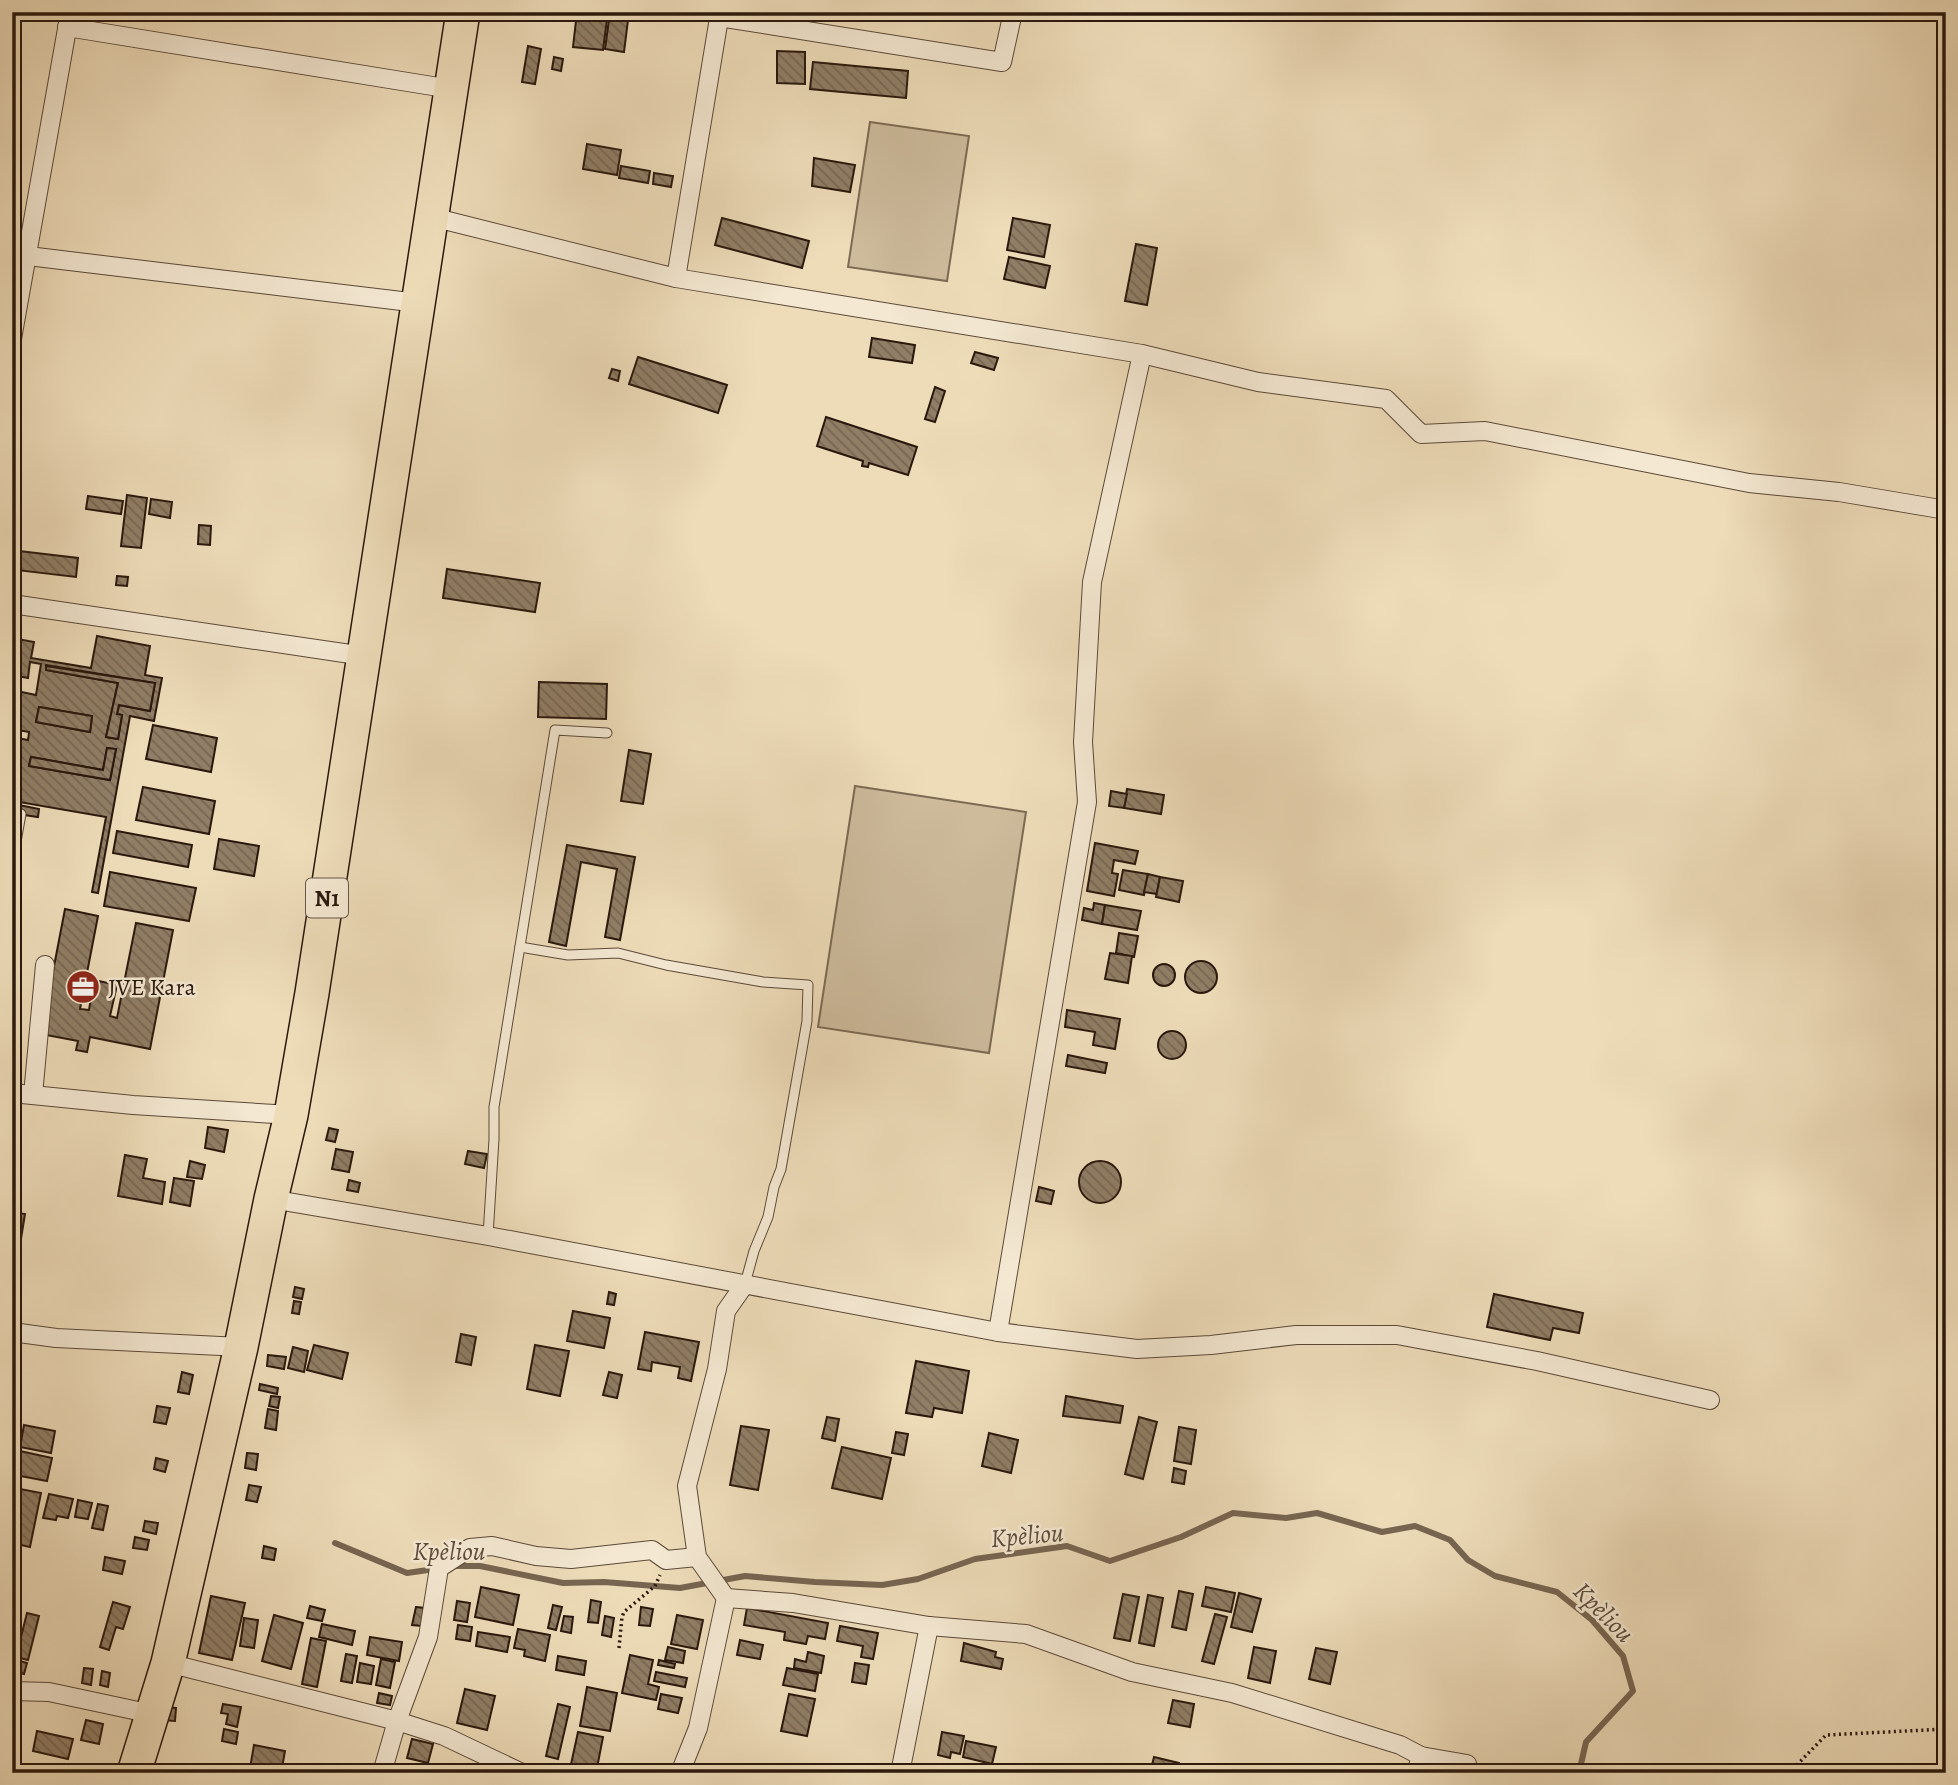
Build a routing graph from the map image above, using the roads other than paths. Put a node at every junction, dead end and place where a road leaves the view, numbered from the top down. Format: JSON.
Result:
{"nodes":[{"id":1,"x":463,"y":12,"type":"edge"},
{"id":2,"x":1013,"y":12,"type":"edge"},
{"id":3,"x":719,"y":15,"type":"edge"},
{"id":4,"x":69,"y":20,"type":"edge"},
{"id":5,"x":451,"y":89,"type":"junction"},
{"id":6,"x":432,"y":217,"type":"junction"},
{"id":7,"x":28,"y":256,"type":"junction"},
{"id":8,"x":676,"y":278,"type":"junction"},
{"id":9,"x":418,"y":303,"type":"junction"},
{"id":10,"x":12,"y":339,"type":"edge"},
{"id":11,"x":1142,"y":354,"type":"junction"},
{"id":12,"x":1946,"y":510,"type":"edge"},
{"id":13,"x":12,"y":604,"type":"edge"},
{"id":14,"x":364,"y":656,"type":"junction"},
{"id":15,"x":607,"y":733,"type":"dead end"},
{"id":16,"x":21,"y":814,"type":"dead end"},
{"id":17,"x":12,"y":864,"type":"edge"},
{"id":18,"x":520,"y":947,"type":"junction"},
{"id":19,"x":45,"y":965,"type":"dead end"},
{"id":20,"x":12,"y":1093,"type":"edge"},
{"id":21,"x":33,"y":1095,"type":"junction"},
{"id":22,"x":292,"y":1115,"type":"junction"},
{"id":23,"x":271,"y":1199,"type":"junction"},
{"id":24,"x":488,"y":1236,"type":"junction"},
{"id":25,"x":745,"y":1284,"type":"junction"},
{"id":26,"x":12,"y":1332,"type":"edge"},
{"id":27,"x":998,"y":1332,"type":"junction"},
{"id":28,"x":241,"y":1347,"type":"junction"},
{"id":29,"x":1710,"y":1400,"type":"dead end"},
{"id":30,"x":701,"y":1563,"type":"junction"},
{"id":31,"x":723,"y":1594,"type":"junction"},
{"id":32,"x":929,"y":1626,"type":"junction"},
{"id":33,"x":168,"y":1663,"type":"junction"},
{"id":34,"x":12,"y":1691,"type":"edge"},
{"id":35,"x":152,"y":1714,"type":"junction"},
{"id":36,"x":397,"y":1721,"type":"junction"},
{"id":37,"x":1418,"y":1764,"type":"edge"},
{"id":38,"x":1467,"y":1765,"type":"dead end"},
{"id":39,"x":134,"y":1773,"type":"edge"},
{"id":40,"x":382,"y":1773,"type":"edge"},
{"id":41,"x":522,"y":1773,"type":"edge"},
{"id":42,"x":680,"y":1773,"type":"edge"},
{"id":43,"x":900,"y":1773,"type":"edge"}],
"edges":[{"from":1,"to":5,"type":"highway","number":"N1"},
{"from":2,"to":3,"type":"street"},
{"from":3,"to":8,"type":"street"},
{"from":4,"to":5,"type":"street"},
{"from":4,"to":7,"type":"street"},
{"from":5,"to":6,"type":"highway","number":"N1"},
{"from":6,"to":8,"type":"street"},
{"from":6,"to":9,"type":"highway","number":"N1"},
{"from":7,"to":9,"type":"street"},
{"from":7,"to":10,"type":"street"},
{"from":8,"to":11,"type":"street"},
{"from":9,"to":14,"type":"highway","number":"N1"},
{"from":11,"to":12,"type":"street"},
{"from":11,"to":27,"type":"street"},
{"from":13,"to":14,"type":"street"},
{"from":14,"to":22,"type":"highway","number":"N1"},
{"from":15,"to":18,"type":"lane"},
{"from":16,"to":17,"type":"lane"},
{"from":18,"to":24,"type":"lane"},
{"from":18,"to":25,"type":"lane"},
{"from":19,"to":21,"type":"street"},
{"from":20,"to":21,"type":"street"},
{"from":21,"to":22,"type":"street"},
{"from":22,"to":23,"type":"highway","number":"N1"},
{"from":23,"to":24,"type":"street"},
{"from":23,"to":28,"type":"highway","number":"N1"},
{"from":24,"to":25,"type":"street"},
{"from":25,"to":27,"type":"street"},
{"from":25,"to":30,"type":"street"},
{"from":26,"to":28,"type":"street"},
{"from":27,"to":29,"type":"street"},
{"from":28,"to":33,"type":"highway","number":"N1"},
{"from":30,"to":31,"type":"street"},
{"from":30,"to":36,"type":"street"},
{"from":31,"to":32,"type":"street"},
{"from":31,"to":42,"type":"street"},
{"from":32,"to":37,"type":"street"},
{"from":32,"to":43,"type":"street"},
{"from":33,"to":35,"type":"highway","number":"N1"},
{"from":33,"to":36,"type":"street"},
{"from":34,"to":35,"type":"street"},
{"from":35,"to":39,"type":"highway","number":"N1"},
{"from":36,"to":40,"type":"street"},
{"from":36,"to":41,"type":"street"},
{"from":37,"to":38,"type":"street"}]}
